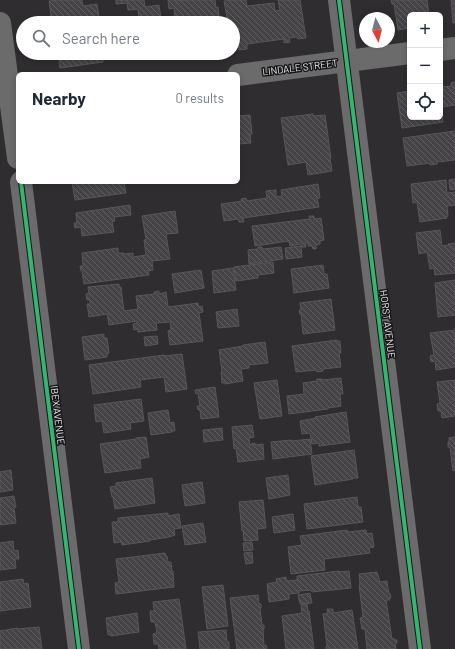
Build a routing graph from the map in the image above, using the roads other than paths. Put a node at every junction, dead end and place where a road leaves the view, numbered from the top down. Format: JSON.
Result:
{"nodes":[{"id":1,"x":340,"y":0,"type":"edge"},
{"id":2,"x":0,"y":23,"type":"edge"},
{"id":3,"x":455,"y":48,"type":"edge"},
{"id":4,"x":443,"y":50,"type":"edge"},
{"id":5,"x":407,"y":53,"type":"edge"},
{"id":6,"x":347,"y":61,"type":"junction"},
{"id":7,"x":240,"y":75,"type":"edge"},
{"id":8,"x":10,"y":105,"type":"edge"},
{"id":9,"x":16,"y":145,"type":"edge"},
{"id":10,"x":21,"y":184,"type":"edge"},
{"id":11,"x":79,"y":649,"type":"edge"},
{"id":12,"x":420,"y":649,"type":"edge"}],
"edges":[{"from":1,"to":6,"type":"street","name":"HORST AVENUE"},
{"from":2,"to":8,"type":"street"},
{"from":3,"to":4,"type":"street"},
{"from":5,"to":6,"type":"street","name":"LINDALE STREET"},
{"from":6,"to":7,"type":"street","name":"LINDALE STREET"},
{"from":6,"to":12,"type":"street","name":"HORST AVENUE"},
{"from":8,"to":9,"type":"street"},
{"from":10,"to":11,"type":"street","name":"IBEX AVENUE"}]}
